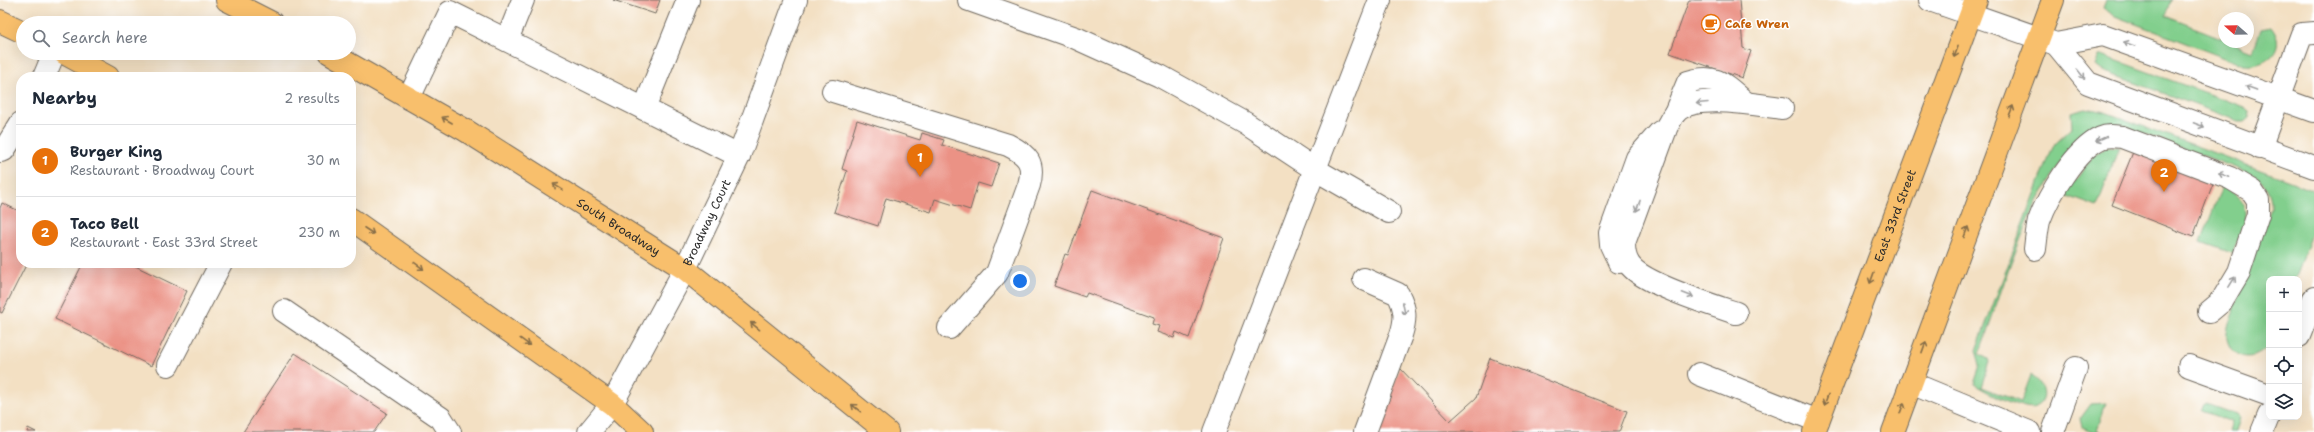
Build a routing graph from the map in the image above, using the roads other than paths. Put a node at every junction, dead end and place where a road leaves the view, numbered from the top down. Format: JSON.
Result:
{"nodes":[{"id":1,"x":227,"y":0,"type":"edge"},
{"id":2,"x":524,"y":0,"type":"edge"},
{"id":3,"x":688,"y":0,"type":"edge"},
{"id":4,"x":796,"y":0,"type":"edge"},
{"id":5,"x":970,"y":0,"type":"edge"},
{"id":6,"x":1380,"y":0,"type":"edge"},
{"id":7,"x":1930,"y":0,"type":"edge"},
{"id":8,"x":2053,"y":0,"type":"edge"},
{"id":9,"x":1973,"y":8,"type":"edge"},
{"id":10,"x":258,"y":16,"type":"edge"},
{"id":11,"x":0,"y":21,"type":"edge"},
{"id":12,"x":16,"y":29,"type":"edge"},
{"id":13,"x":2314,"y":33,"type":"edge"},
{"id":14,"x":507,"y":40,"type":"junction"},
{"id":15,"x":2048,"y":41,"type":"junction"},
{"id":16,"x":51,"y":60,"type":"edge"},
{"id":17,"x":77,"y":60,"type":"edge"},
{"id":18,"x":342,"y":60,"type":"edge"},
{"id":19,"x":46,"y":72,"type":"edge"},
{"id":20,"x":99,"y":72,"type":"edge"},
{"id":21,"x":833,"y":91,"type":"dead end"},
{"id":22,"x":409,"y":98,"type":"junction"},
{"id":23,"x":2279,"y":98,"type":"junction"},
{"id":24,"x":1782,"y":108,"type":"dead end"},
{"id":25,"x":644,"y":109,"type":"junction"},
{"id":26,"x":2314,"y":111,"type":"edge"},
{"id":27,"x":16,"y":131,"type":"edge"},
{"id":28,"x":2260,"y":148,"type":"junction"},
{"id":29,"x":0,"y":151,"type":"edge"},
{"id":30,"x":739,"y":156,"type":"junction"},
{"id":31,"x":2314,"y":168,"type":"edge"},
{"id":32,"x":1316,"y":170,"type":"junction"},
{"id":33,"x":1389,"y":212,"type":"dead end"},
{"id":34,"x":356,"y":223,"type":"edge"},
{"id":35,"x":2035,"y":249,"type":"dead end"},
{"id":36,"x":218,"y":268,"type":"edge"},
{"id":37,"x":685,"y":269,"type":"junction"},
{"id":38,"x":1364,"y":279,"type":"dead end"},
{"id":39,"x":2314,"y":298,"type":"edge"},
{"id":40,"x":284,"y":311,"type":"dead end"},
{"id":41,"x":2209,"y":312,"type":"dead end"},
{"id":42,"x":1736,"y":313,"type":"dead end"},
{"id":43,"x":949,"y":328,"type":"dead end"},
{"id":44,"x":2302,"y":328,"type":"edge"},
{"id":45,"x":168,"y":364,"type":"dead end"},
{"id":46,"x":2189,"y":366,"type":"dead end"},
{"id":47,"x":2076,"y":368,"type":"dead end"},
{"id":48,"x":1699,"y":374,"type":"dead end"},
{"id":49,"x":1911,"y":383,"type":"junction"},
{"id":50,"x":2266,"y":394,"type":"edge"},
{"id":51,"x":612,"y":404,"type":"junction"},
{"id":52,"x":2267,"y":420,"type":"edge"},
{"id":53,"x":1816,"y":427,"type":"edge"},
{"id":54,"x":450,"y":432,"type":"edge"},
{"id":55,"x":589,"y":432,"type":"edge"},
{"id":56,"x":642,"y":432,"type":"edge"},
{"id":57,"x":887,"y":432,"type":"edge"},
{"id":58,"x":1214,"y":432,"type":"edge"},
{"id":59,"x":1365,"y":432,"type":"edge"},
{"id":60,"x":1893,"y":432,"type":"edge"},
{"id":61,"x":2029,"y":432,"type":"edge"},
{"id":62,"x":2052,"y":432,"type":"edge"},
{"id":63,"x":2262,"y":432,"type":"edge"}],
"edges":[{"from":1,"to":10,"type":"main road"},
{"from":2,"to":14,"type":"street"},
{"from":3,"to":25,"type":"street"},
{"from":4,"to":30,"type":"street","name":"Broadway Court"},
{"from":5,"to":32,"type":"street"},
{"from":6,"to":32,"type":"street"},
{"from":7,"to":9,"type":"street"},
{"from":8,"to":15,"type":"main road"},
{"from":9,"to":15,"type":"street"},
{"from":9,"to":53,"type":"main road","name":"East 33rd Street","one_way":true},
{"from":11,"to":12,"type":"main road"},
{"from":13,"to":23,"type":"street"},
{"from":14,"to":22,"type":"street"},
{"from":14,"to":25,"type":"street"},
{"from":23,"to":15,"type":"street","one_way":true},
{"from":15,"to":28,"type":"street","one_way":true},
{"from":49,"to":15,"type":"main road","one_way":true},
{"from":16,"to":19,"type":"street"},
{"from":17,"to":20,"type":"main road"},
{"from":18,"to":22,"type":"main road","name":"South Broadway"},
{"from":21,"to":43,"type":"street"},
{"from":37,"to":22,"type":"main road","name":"South Broadway","one_way":true},
{"from":23,"to":26,"type":"street"},
{"from":23,"to":28,"type":"street"},
{"from":24,"to":42,"type":"street","one_way":true},
{"from":25,"to":30,"type":"street"},
{"from":27,"to":29,"type":"street"},
{"from":28,"to":31,"type":"street"},
{"from":30,"to":37,"type":"street","name":"Broadway Court"},
{"from":32,"to":33,"type":"street"},
{"from":32,"to":58,"type":"street"},
{"from":34,"to":51,"type":"main road","one_way":true},
{"from":41,"to":35,"type":"street","one_way":true},
{"from":36,"to":45,"type":"street"},
{"from":37,"to":51,"type":"street","name":"Broadway Court"},
{"from":57,"to":37,"type":"main road","name":"South Broadway","one_way":true},
{"from":38,"to":59,"type":"street","one_way":true},
{"from":39,"to":44,"type":"street"},
{"from":40,"to":54,"type":"street"},
{"from":46,"to":50,"type":"street"},
{"from":47,"to":62,"type":"street"},
{"from":48,"to":53,"type":"street"},
{"from":60,"to":49,"type":"main road","one_way":true},
{"from":49,"to":61,"type":"street"},
{"from":51,"to":55,"type":"street","name":"Broadway Court"},
{"from":51,"to":56,"type":"main road"},
{"from":52,"to":63,"type":"street"}]}
